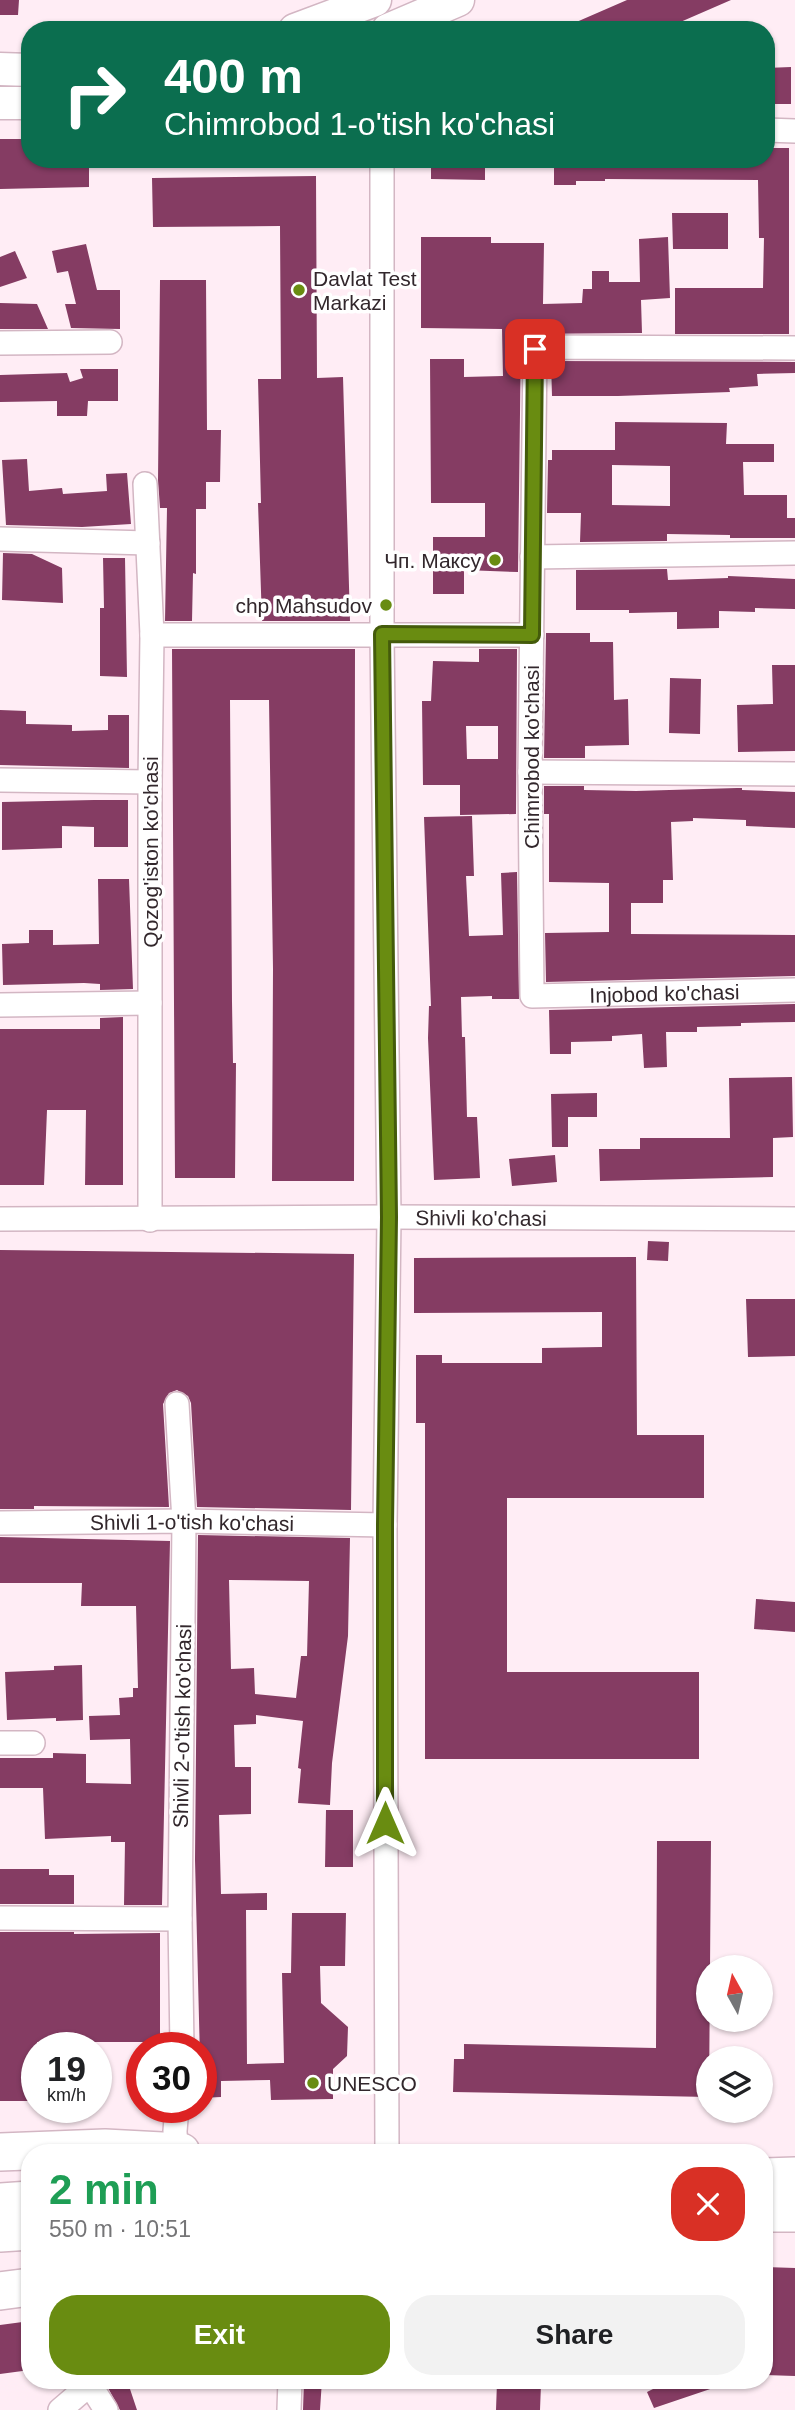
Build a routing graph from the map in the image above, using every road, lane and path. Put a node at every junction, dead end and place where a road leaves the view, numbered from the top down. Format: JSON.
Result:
{"nodes":[{"id":1,"x":375,"y":0,"type":"edge"},
{"id":2,"x":458,"y":0,"type":"edge"},
{"id":3,"x":319,"y":21,"type":"edge"},
{"id":4,"x":409,"y":21,"type":"edge"},
{"id":5,"x":0,"y":69,"type":"edge"},
{"id":6,"x":21,"y":70,"type":"edge"},
{"id":7,"x":0,"y":103,"type":"edge"},
{"id":8,"x":21,"y":103,"type":"edge"},
{"id":9,"x":775,"y":131,"type":"edge"},
{"id":10,"x":795,"y":131,"type":"edge"},
{"id":11,"x":382,"y":168,"type":"edge"},
{"id":12,"x":110,"y":342,"type":"dead end"},
{"id":13,"x":0,"y":343,"type":"edge"},
{"id":14,"x":795,"y":348,"type":"edge"},
{"id":15,"x":145,"y":484,"type":"dead end"},
{"id":16,"x":0,"y":539,"type":"edge"},
{"id":17,"x":148,"y":543,"type":"junction"},
{"id":18,"x":795,"y":553,"type":"edge"},
{"id":19,"x":532,"y":557,"type":"junction"},
{"id":20,"x":382,"y":634,"type":"junction"},
{"id":21,"x":152,"y":635,"type":"junction"},
{"id":22,"x":532,"y":635,"type":"junction"},
{"id":23,"x":530,"y":772,"type":"junction"},
{"id":24,"x":795,"y":774,"type":"edge"},
{"id":25,"x":0,"y":780,"type":"edge"},
{"id":26,"x":150,"y":782,"type":"junction"},
{"id":27,"x":795,"y":990,"type":"edge"},
{"id":28,"x":532,"y":996,"type":"joint"},
{"id":29,"x":150,"y":1003,"type":"junction"},
{"id":30,"x":0,"y":1005,"type":"edge"},
{"id":31,"x":389,"y":1217,"type":"junction"},
{"id":32,"x":0,"y":1219,"type":"edge"},
{"id":33,"x":795,"y":1219,"type":"edge"},
{"id":34,"x":150,"y":1220,"type":"junction"},
{"id":35,"x":177,"y":1404,"type":"dead end"},
{"id":36,"x":184,"y":1521,"type":"junction"},
{"id":37,"x":0,"y":1523,"type":"edge"},
{"id":38,"x":385,"y":1525,"type":"junction"},
{"id":39,"x":0,"y":1743,"type":"edge"},
{"id":40,"x":33,"y":1743,"type":"dead end"},
{"id":41,"x":0,"y":1918,"type":"edge"},
{"id":42,"x":180,"y":1919,"type":"junction"},
{"id":43,"x":182,"y":2032,"type":"edge"},
{"id":44,"x":177,"y":2123,"type":"edge"},
{"id":45,"x":177,"y":2144,"type":"edge"},
{"id":46,"x":387,"y":2144,"type":"edge"},
{"id":47,"x":21,"y":2151,"type":"edge"},
{"id":48,"x":0,"y":2152,"type":"edge"},
{"id":49,"x":795,"y":2176,"type":"edge"},
{"id":50,"x":773,"y":2177,"type":"edge"},
{"id":51,"x":21,"y":2201,"type":"edge"},
{"id":52,"x":0,"y":2202,"type":"edge"},
{"id":53,"x":773,"y":2213,"type":"edge"},
{"id":54,"x":795,"y":2213,"type":"edge"},
{"id":55,"x":21,"y":2232,"type":"edge"},
{"id":56,"x":0,"y":2233,"type":"edge"},
{"id":57,"x":21,"y":2288,"type":"edge"},
{"id":58,"x":0,"y":2291,"type":"edge"},
{"id":59,"x":84,"y":2389,"type":"edge"},
{"id":60,"x":93,"y":2389,"type":"edge"},
{"id":61,"x":290,"y":2389,"type":"edge"},
{"id":62,"x":60,"y":2410,"type":"edge"},
{"id":63,"x":106,"y":2410,"type":"edge"},
{"id":64,"x":289,"y":2410,"type":"edge"}],
"edges":[{"from":1,"to":3,"type":"main road"},
{"from":2,"to":4,"type":"main road"},
{"from":5,"to":6,"type":"main road"},
{"from":7,"to":8,"type":"main road"},
{"from":9,"to":10,"type":"street"},
{"from":11,"to":20,"type":"street"},
{"from":12,"to":13,"type":"street"},
{"from":14,"to":19,"type":"street","name":"Chimrobod ko'chasi"},
{"from":15,"to":17,"type":"street","name":"Qozog'iston ko'chasi"},
{"from":16,"to":17,"type":"street"},
{"from":17,"to":21,"type":"street","name":"Qozog'iston ko'chasi"},
{"from":18,"to":19,"type":"street"},
{"from":19,"to":22,"type":"street","name":"Chimrobod ko'chasi"},
{"from":20,"to":21,"type":"street"},
{"from":20,"to":22,"type":"street"},
{"from":20,"to":31,"type":"street"},
{"from":21,"to":26,"type":"street","name":"Qozog'iston ko'chasi"},
{"from":22,"to":23,"type":"street","name":"Chimrobod ko'chasi"},
{"from":23,"to":24,"type":"street"},
{"from":23,"to":28,"type":"street","name":"Chimrobod ko'chasi"},
{"from":25,"to":26,"type":"street"},
{"from":26,"to":29,"type":"street","name":"Qozog'iston ko'chasi"},
{"from":27,"to":28,"type":"street","name":"Injobod ko'chasi"},
{"from":29,"to":30,"type":"street"},
{"from":29,"to":34,"type":"street","name":"Qozog'iston ko'chasi"},
{"from":31,"to":33,"type":"street","name":"Shivli ko'chasi"},
{"from":31,"to":34,"type":"street","name":"Shivli ko'chasi"},
{"from":31,"to":38,"type":"street"},
{"from":32,"to":34,"type":"street","name":"Shivli ko'chasi"},
{"from":35,"to":36,"type":"street","name":"Shivli 2-o'tish ko'chasi"},
{"from":36,"to":37,"type":"street","name":"Shivli 1-o'tish ko'chasi"},
{"from":36,"to":38,"type":"street","name":"Shivli 1-o'tish ko'chasi"},
{"from":36,"to":42,"type":"street","name":"Shivli 2-o'tish ko'chasi"},
{"from":38,"to":46,"type":"street"},
{"from":39,"to":40,"type":"street"},
{"from":41,"to":42,"type":"street"},
{"from":42,"to":43,"type":"street","name":"Shivli 2-o'tish ko'chasi"},
{"from":44,"to":45,"type":"street"},
{"from":47,"to":48,"type":"highway"},
{"from":49,"to":50,"type":"highway"},
{"from":51,"to":52,"type":"highway"},
{"from":53,"to":54,"type":"highway"},
{"from":55,"to":56,"type":"highway"},
{"from":57,"to":58,"type":"highway"},
{"from":59,"to":62,"type":"street"},
{"from":60,"to":63,"type":"street"},
{"from":61,"to":64,"type":"street"}]}
